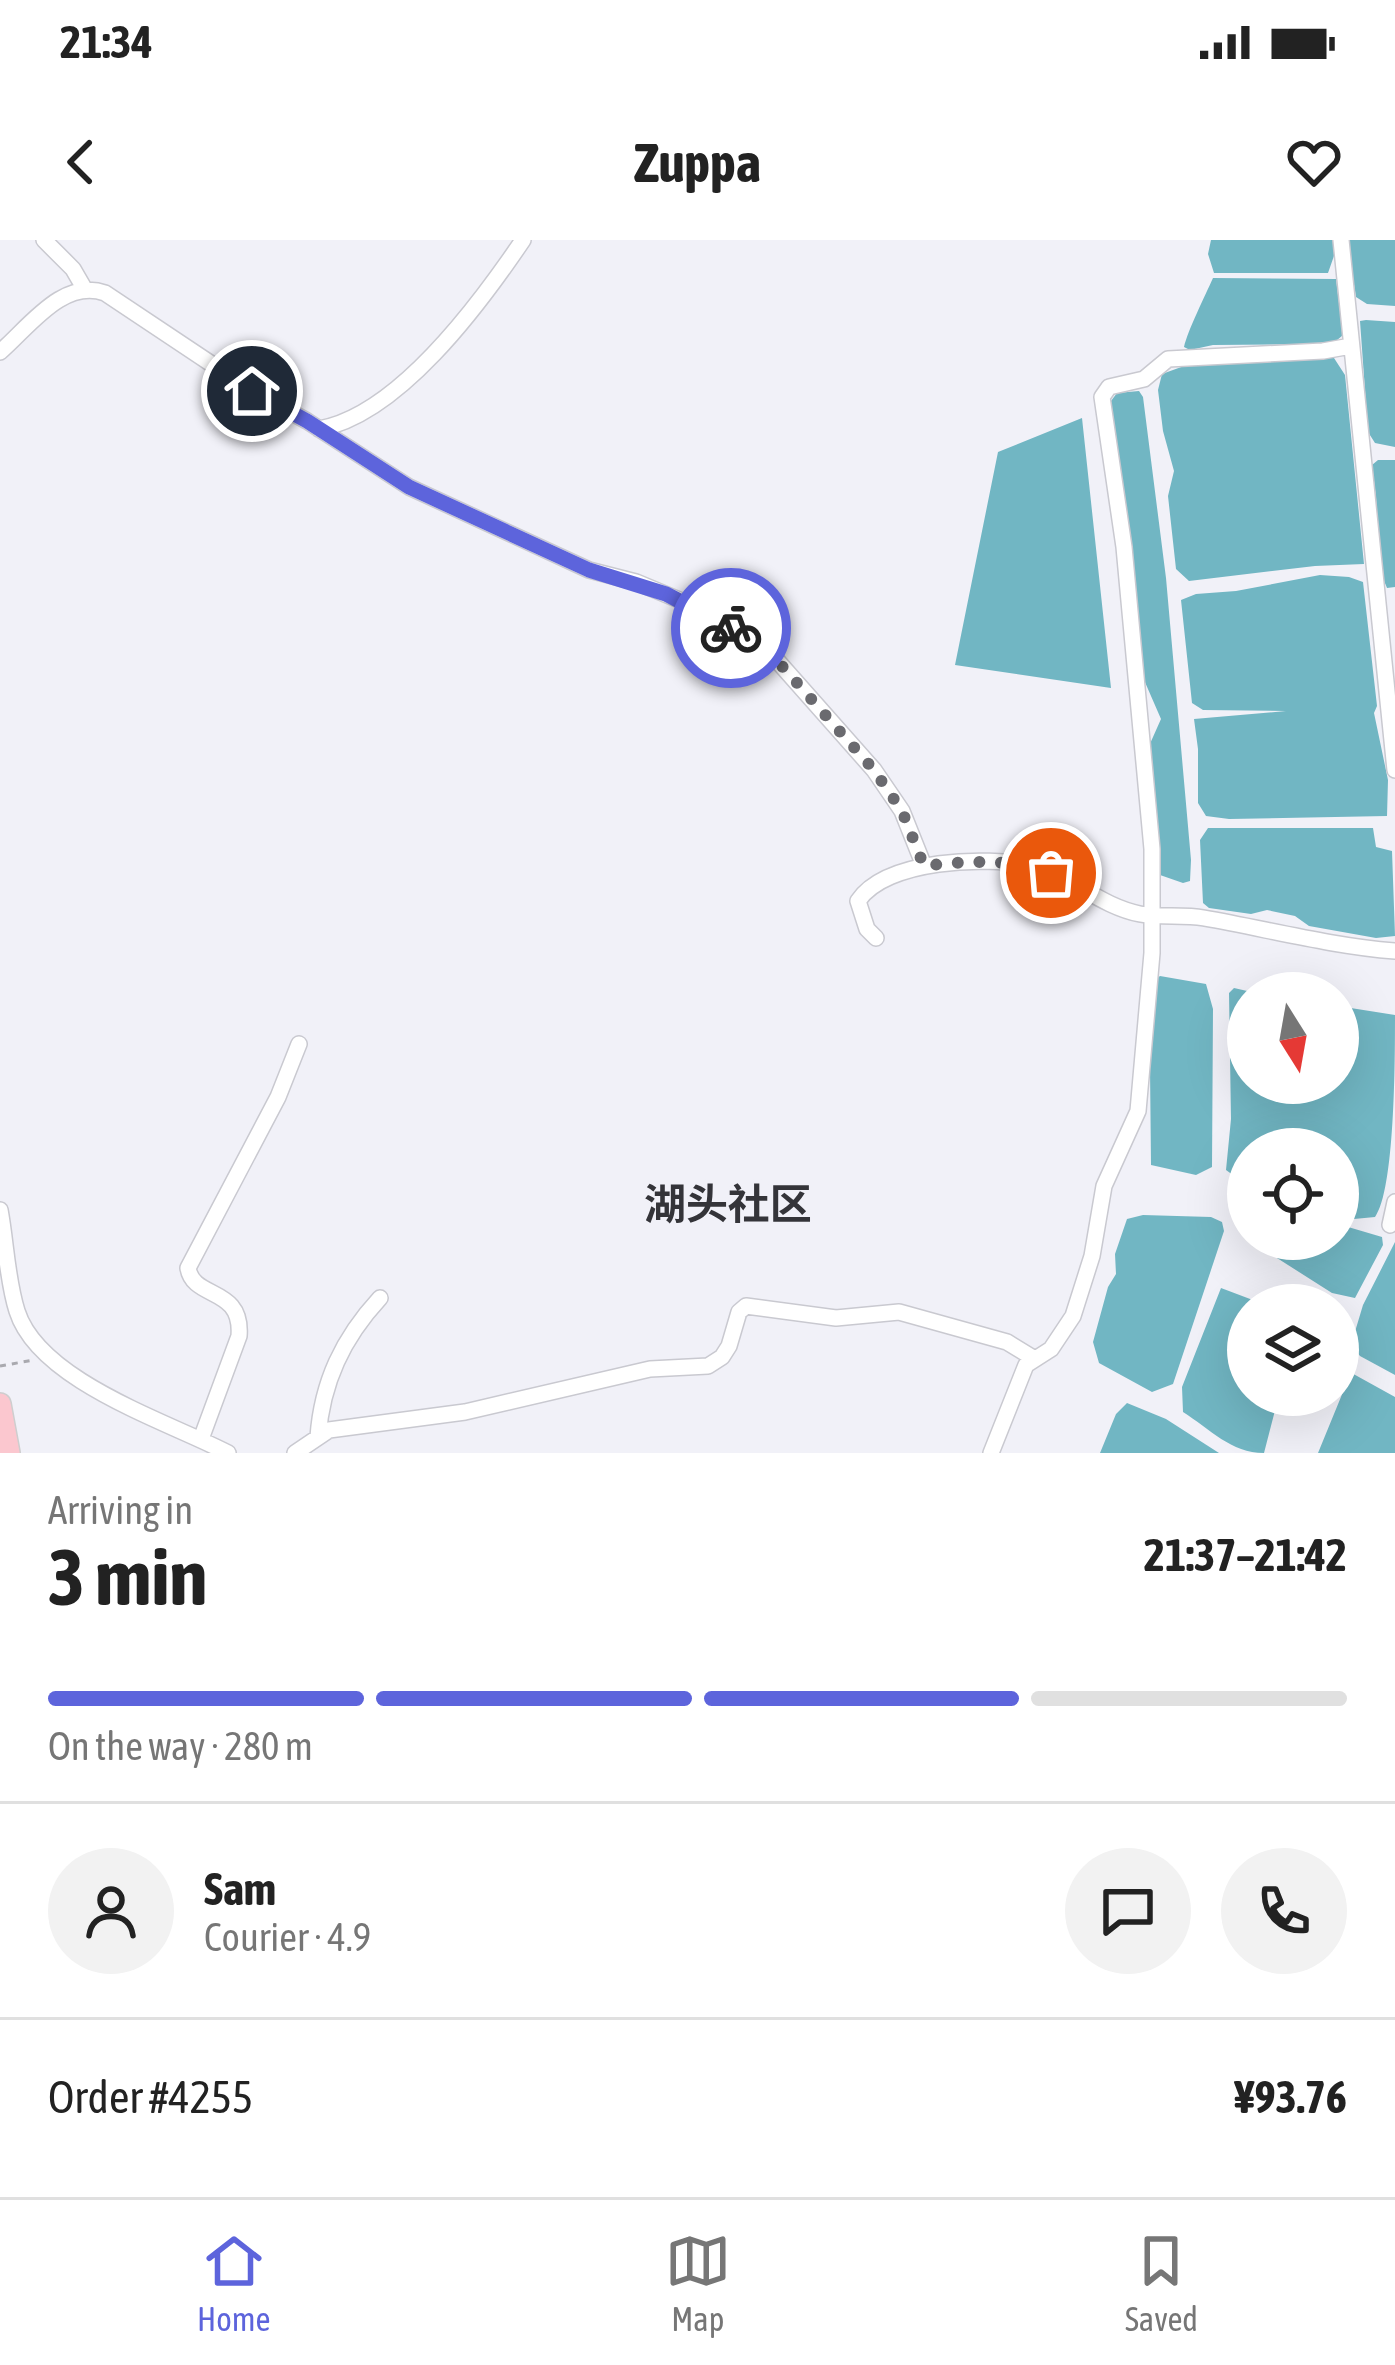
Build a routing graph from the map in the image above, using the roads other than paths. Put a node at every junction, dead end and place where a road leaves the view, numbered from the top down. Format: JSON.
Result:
{"nodes":[{"id":1,"x":44,"y":240,"type":"edge"},
{"id":2,"x":523,"y":240,"type":"edge"},
{"id":3,"x":1341,"y":240,"type":"edge"},
{"id":4,"x":84,"y":288,"type":"junction"},
{"id":5,"x":1351,"y":346,"type":"junction"},
{"id":6,"x":0,"y":352,"type":"edge"},
{"id":7,"x":319,"y":429,"type":"junction"},
{"id":8,"x":1395,"y":770,"type":"edge"},
{"id":9,"x":924,"y":866,"type":"junction"},
{"id":10,"x":1153,"y":915,"type":"junction"},
{"id":11,"x":875,"y":938,"type":"dead end"},
{"id":12,"x":1395,"y":951,"type":"edge"},
{"id":13,"x":299,"y":1044,"type":"dead end"},
{"id":14,"x":1395,"y":1202,"type":"edge"},
{"id":15,"x":0,"y":1210,"type":"edge"},
{"id":16,"x":1390,"y":1225,"type":"dead end"},
{"id":17,"x":380,"y":1298,"type":"dead end"},
{"id":18,"x":1033,"y":1358,"type":"junction"},
{"id":19,"x":0,"y":1404,"type":"edge"},
{"id":20,"x":318,"y":1437,"type":"junction"},
{"id":21,"x":201,"y":1439,"type":"junction"},
{"id":22,"x":9,"y":1453,"type":"edge"},
{"id":23,"x":228,"y":1453,"type":"edge"},
{"id":24,"x":295,"y":1453,"type":"edge"},
{"id":25,"x":991,"y":1453,"type":"edge"}],
"edges":[{"from":1,"to":4,"type":"street"},
{"from":2,"to":7,"type":"street"},
{"from":3,"to":5,"type":"street"},
{"from":4,"to":6,"type":"street"},
{"from":4,"to":7,"type":"street"},
{"from":5,"to":8,"type":"street"},
{"from":5,"to":10,"type":"street"},
{"from":7,"to":9,"type":"street"},
{"from":9,"to":10,"type":"street"},
{"from":9,"to":11,"type":"street"},
{"from":10,"to":12,"type":"street"},
{"from":10,"to":18,"type":"street"},
{"from":13,"to":21,"type":"street"},
{"from":14,"to":16,"type":"street"},
{"from":15,"to":21,"type":"street"},
{"from":17,"to":20,"type":"street"},
{"from":18,"to":20,"type":"street"},
{"from":18,"to":25,"type":"street"},
{"from":19,"to":22,"type":"main road"},
{"from":20,"to":24,"type":"street"},
{"from":21,"to":23,"type":"street"}]}
